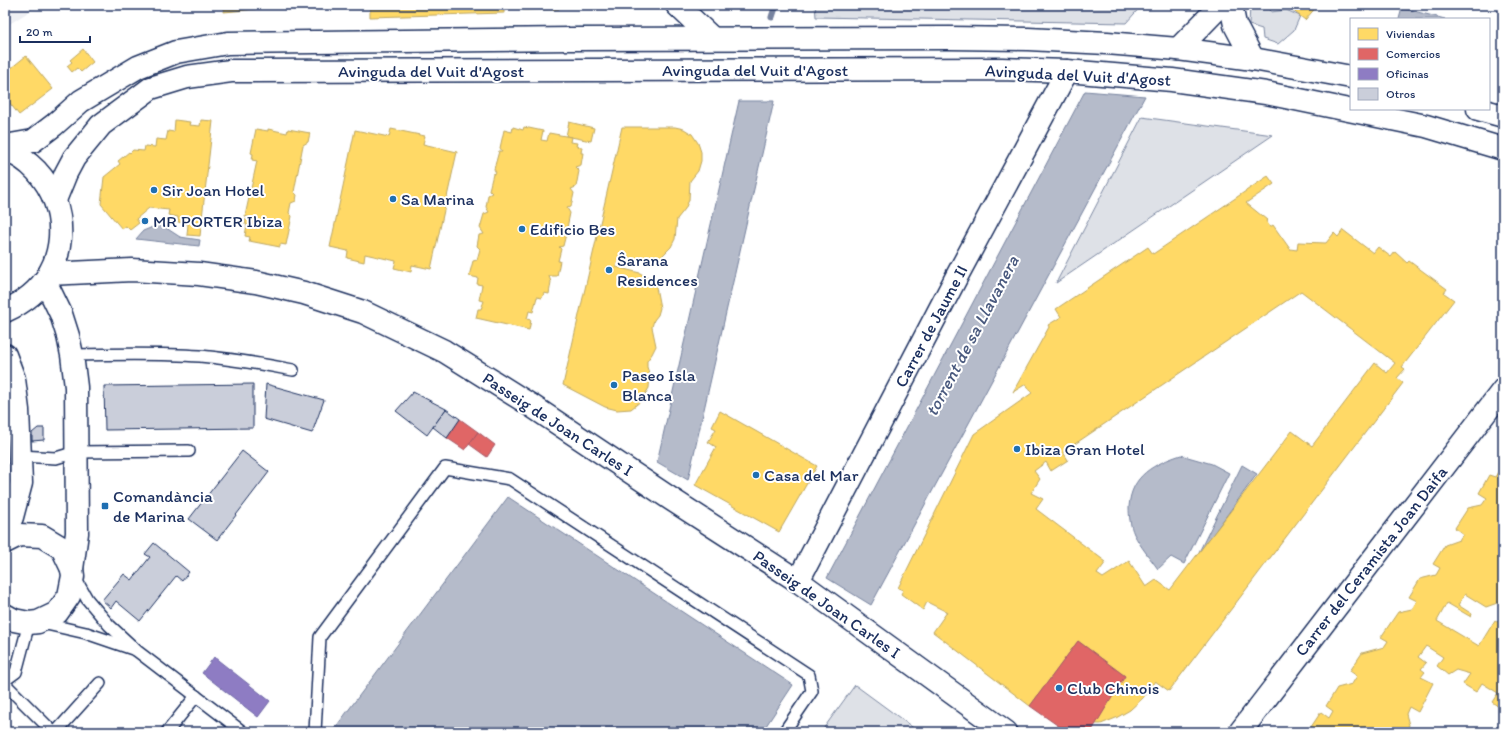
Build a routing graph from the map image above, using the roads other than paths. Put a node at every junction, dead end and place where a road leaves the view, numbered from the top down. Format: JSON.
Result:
{"nodes":[{"id":1,"x":677,"y":5,"type":"edge"},
{"id":2,"x":1222,"y":5,"type":"edge"},
{"id":3,"x":1231,"y":5,"type":"edge"},
{"id":4,"x":712,"y":38,"type":"junction"},
{"id":5,"x":1178,"y":49,"type":"junction"},
{"id":6,"x":1253,"y":59,"type":"junction"},
{"id":7,"x":1067,"y":71,"type":"junction"},
{"id":8,"x":1350,"y":77,"type":"edge"},
{"id":9,"x":1486,"y":110,"type":"edge"},
{"id":10,"x":1502,"y":112,"type":"edge"},
{"id":11,"x":5,"y":146,"type":"edge"},
{"id":12,"x":1503,"y":149,"type":"edge"},
{"id":13,"x":5,"y":150,"type":"edge"},
{"id":14,"x":55,"y":200,"type":"junction"},
{"id":15,"x":47,"y":277,"type":"junction"},
{"id":16,"x":5,"y":311,"type":"edge"},
{"id":17,"x":5,"y":355,"type":"edge"},
{"id":18,"x":72,"y":355,"type":"junction"},
{"id":19,"x":293,"y":370,"type":"dead end"},
{"id":20,"x":1503,"y":390,"type":"edge"},
{"id":21,"x":189,"y":451,"type":"dead end"},
{"id":22,"x":76,"y":452,"type":"junction"},
{"id":23,"x":20,"y":456,"type":"junction"},
{"id":24,"x":5,"y":531,"type":"edge"},
{"id":25,"x":5,"y":542,"type":"edge"},
{"id":26,"x":73,"y":572,"type":"junction"},
{"id":27,"x":798,"y":581,"type":"junction"},
{"id":28,"x":5,"y":615,"type":"edge"},
{"id":29,"x":33,"y":622,"type":"junction"},
{"id":30,"x":137,"y":651,"type":"junction"},
{"id":31,"x":5,"y":680,"type":"edge"},
{"id":32,"x":100,"y":683,"type":"dead end"},
{"id":33,"x":5,"y":684,"type":"edge"},
{"id":34,"x":196,"y":696,"type":"junction"},
{"id":35,"x":54,"y":732,"type":"edge"},
{"id":36,"x":167,"y":732,"type":"edge"},
{"id":37,"x":243,"y":732,"type":"edge"},
{"id":38,"x":315,"y":732,"type":"edge"},
{"id":39,"x":784,"y":732,"type":"edge"},
{"id":40,"x":1006,"y":732,"type":"edge"},
{"id":41,"x":1240,"y":732,"type":"edge"}],
"edges":[{"from":1,"to":4,"type":"street"},
{"from":2,"to":5,"type":"street"},
{"from":3,"to":6,"type":"street"},
{"from":4,"to":5,"type":"street","name":"Avinguda del Vuit d'Agost"},
{"from":4,"to":11,"type":"street","name":"Avinguda del Vuit d'Agost"},
{"from":5,"to":6,"type":"street","name":"Avinguda del Vuit d'Agost"},
{"from":6,"to":8,"type":"street","name":"Avinguda del Vuit d'Agost"},
{"from":7,"to":12,"type":"street","name":"Avinguda del Vuit d'Agost"},
{"from":7,"to":14,"type":"street","name":"Avinguda del Vuit d'Agost"},
{"from":7,"to":27,"type":"street","name":"Carrer de Jaume II"},
{"from":9,"to":10,"type":"street"},
{"from":13,"to":14,"type":"street"},
{"from":14,"to":15,"type":"street"},
{"from":15,"to":16,"type":"street"},
{"from":15,"to":18,"type":"street"},
{"from":15,"to":27,"type":"street","name":"Passeig de Joan Carles I"},
{"from":17,"to":23,"type":"street"},
{"from":18,"to":19,"type":"lane"},
{"from":18,"to":22,"type":"street"},
{"from":20,"to":41,"type":"street","name":"Carrer del Ceramista Joan Daifa"},
{"from":21,"to":22,"type":"lane"},
{"from":22,"to":23,"type":"lane"},
{"from":22,"to":26,"type":"street"},
{"from":23,"to":24,"type":"street"},
{"from":25,"to":26,"type":"street"},
{"from":26,"to":29,"type":"street"},
{"from":26,"to":30,"type":"lane"},
{"from":27,"to":40,"type":"street","name":"Passeig de Joan Carles I"},
{"from":28,"to":29,"type":"street"},
{"from":29,"to":30,"type":"lane"},
{"from":29,"to":31,"type":"lane"},
{"from":30,"to":34,"type":"lane"},
{"from":32,"to":35,"type":"lane"},
{"from":33,"to":35,"type":"lane"},
{"from":34,"to":36,"type":"lane"},
{"from":34,"to":37,"type":"lane"},
{"from":38,"to":39,"type":"lane"}]}
